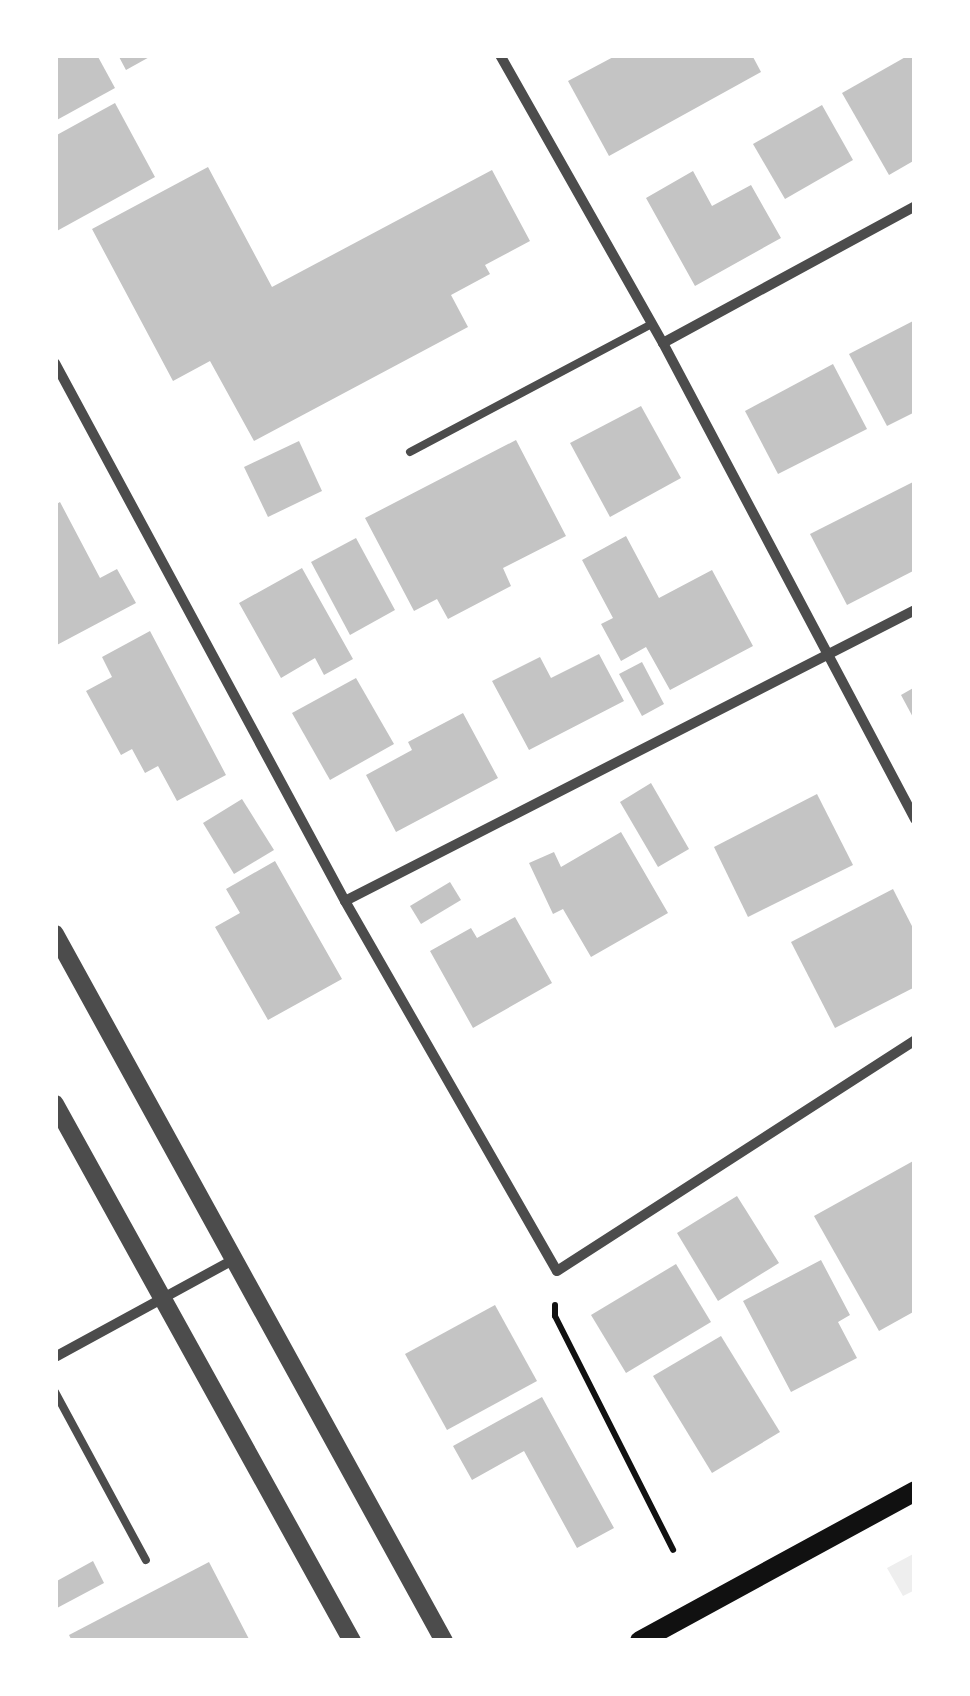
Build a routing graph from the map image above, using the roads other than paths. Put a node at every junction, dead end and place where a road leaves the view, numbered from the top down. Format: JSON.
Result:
{"nodes":[{"id":1,"x":500,"y":55,"type":"edge"},
{"id":2,"x":915,"y":206,"type":"edge"},
{"id":3,"x":652,"y":324,"type":"junction"},
{"id":4,"x":663,"y":343,"type":"junction"},
{"id":5,"x":55,"y":363,"type":"edge"},
{"id":6,"x":410,"y":452,"type":"dead end"},
{"id":7,"x":915,"y":610,"type":"edge"},
{"id":8,"x":826,"y":656,"type":"junction"},
{"id":9,"x":915,"y":819,"type":"edge"},
{"id":10,"x":345,"y":901,"type":"junction"},
{"id":11,"x":55,"y":934,"type":"edge"},
{"id":12,"x":915,"y":1040,"type":"edge"},
{"id":13,"x":55,"y":1104,"type":"edge"},
{"id":14,"x":236,"y":1258,"type":"junction"},
{"id":15,"x":165,"y":1298,"type":"junction"},
{"id":16,"x":55,"y":1357,"type":"edge"},
{"id":17,"x":55,"y":1392,"type":"edge"},
{"id":18,"x":915,"y":1491,"type":"edge"},
{"id":19,"x":146,"y":1560,"type":"dead end"},
{"id":20,"x":352,"y":1641,"type":"edge"},
{"id":21,"x":444,"y":1641,"type":"edge"},
{"id":22,"x":640,"y":1641,"type":"edge"}],
"edges":[{"from":1,"to":3,"type":"street"},
{"from":2,"to":4,"type":"street"},
{"from":3,"to":4,"type":"street"},
{"from":3,"to":6,"type":"lane"},
{"from":4,"to":8,"type":"street"},
{"from":5,"to":10,"type":"street"},
{"from":7,"to":8,"type":"street"},
{"from":8,"to":9,"type":"street"},
{"from":8,"to":10,"type":"street"},
{"from":10,"to":12,"type":"street"},
{"from":11,"to":14,"type":"street"},
{"from":13,"to":15,"type":"street"},
{"from":14,"to":15,"type":"street"},
{"from":14,"to":21,"type":"street"},
{"from":15,"to":16,"type":"street"},
{"from":15,"to":20,"type":"street"},
{"from":17,"to":19,"type":"lane"},
{"from":18,"to":22,"type":"main road"}]}
